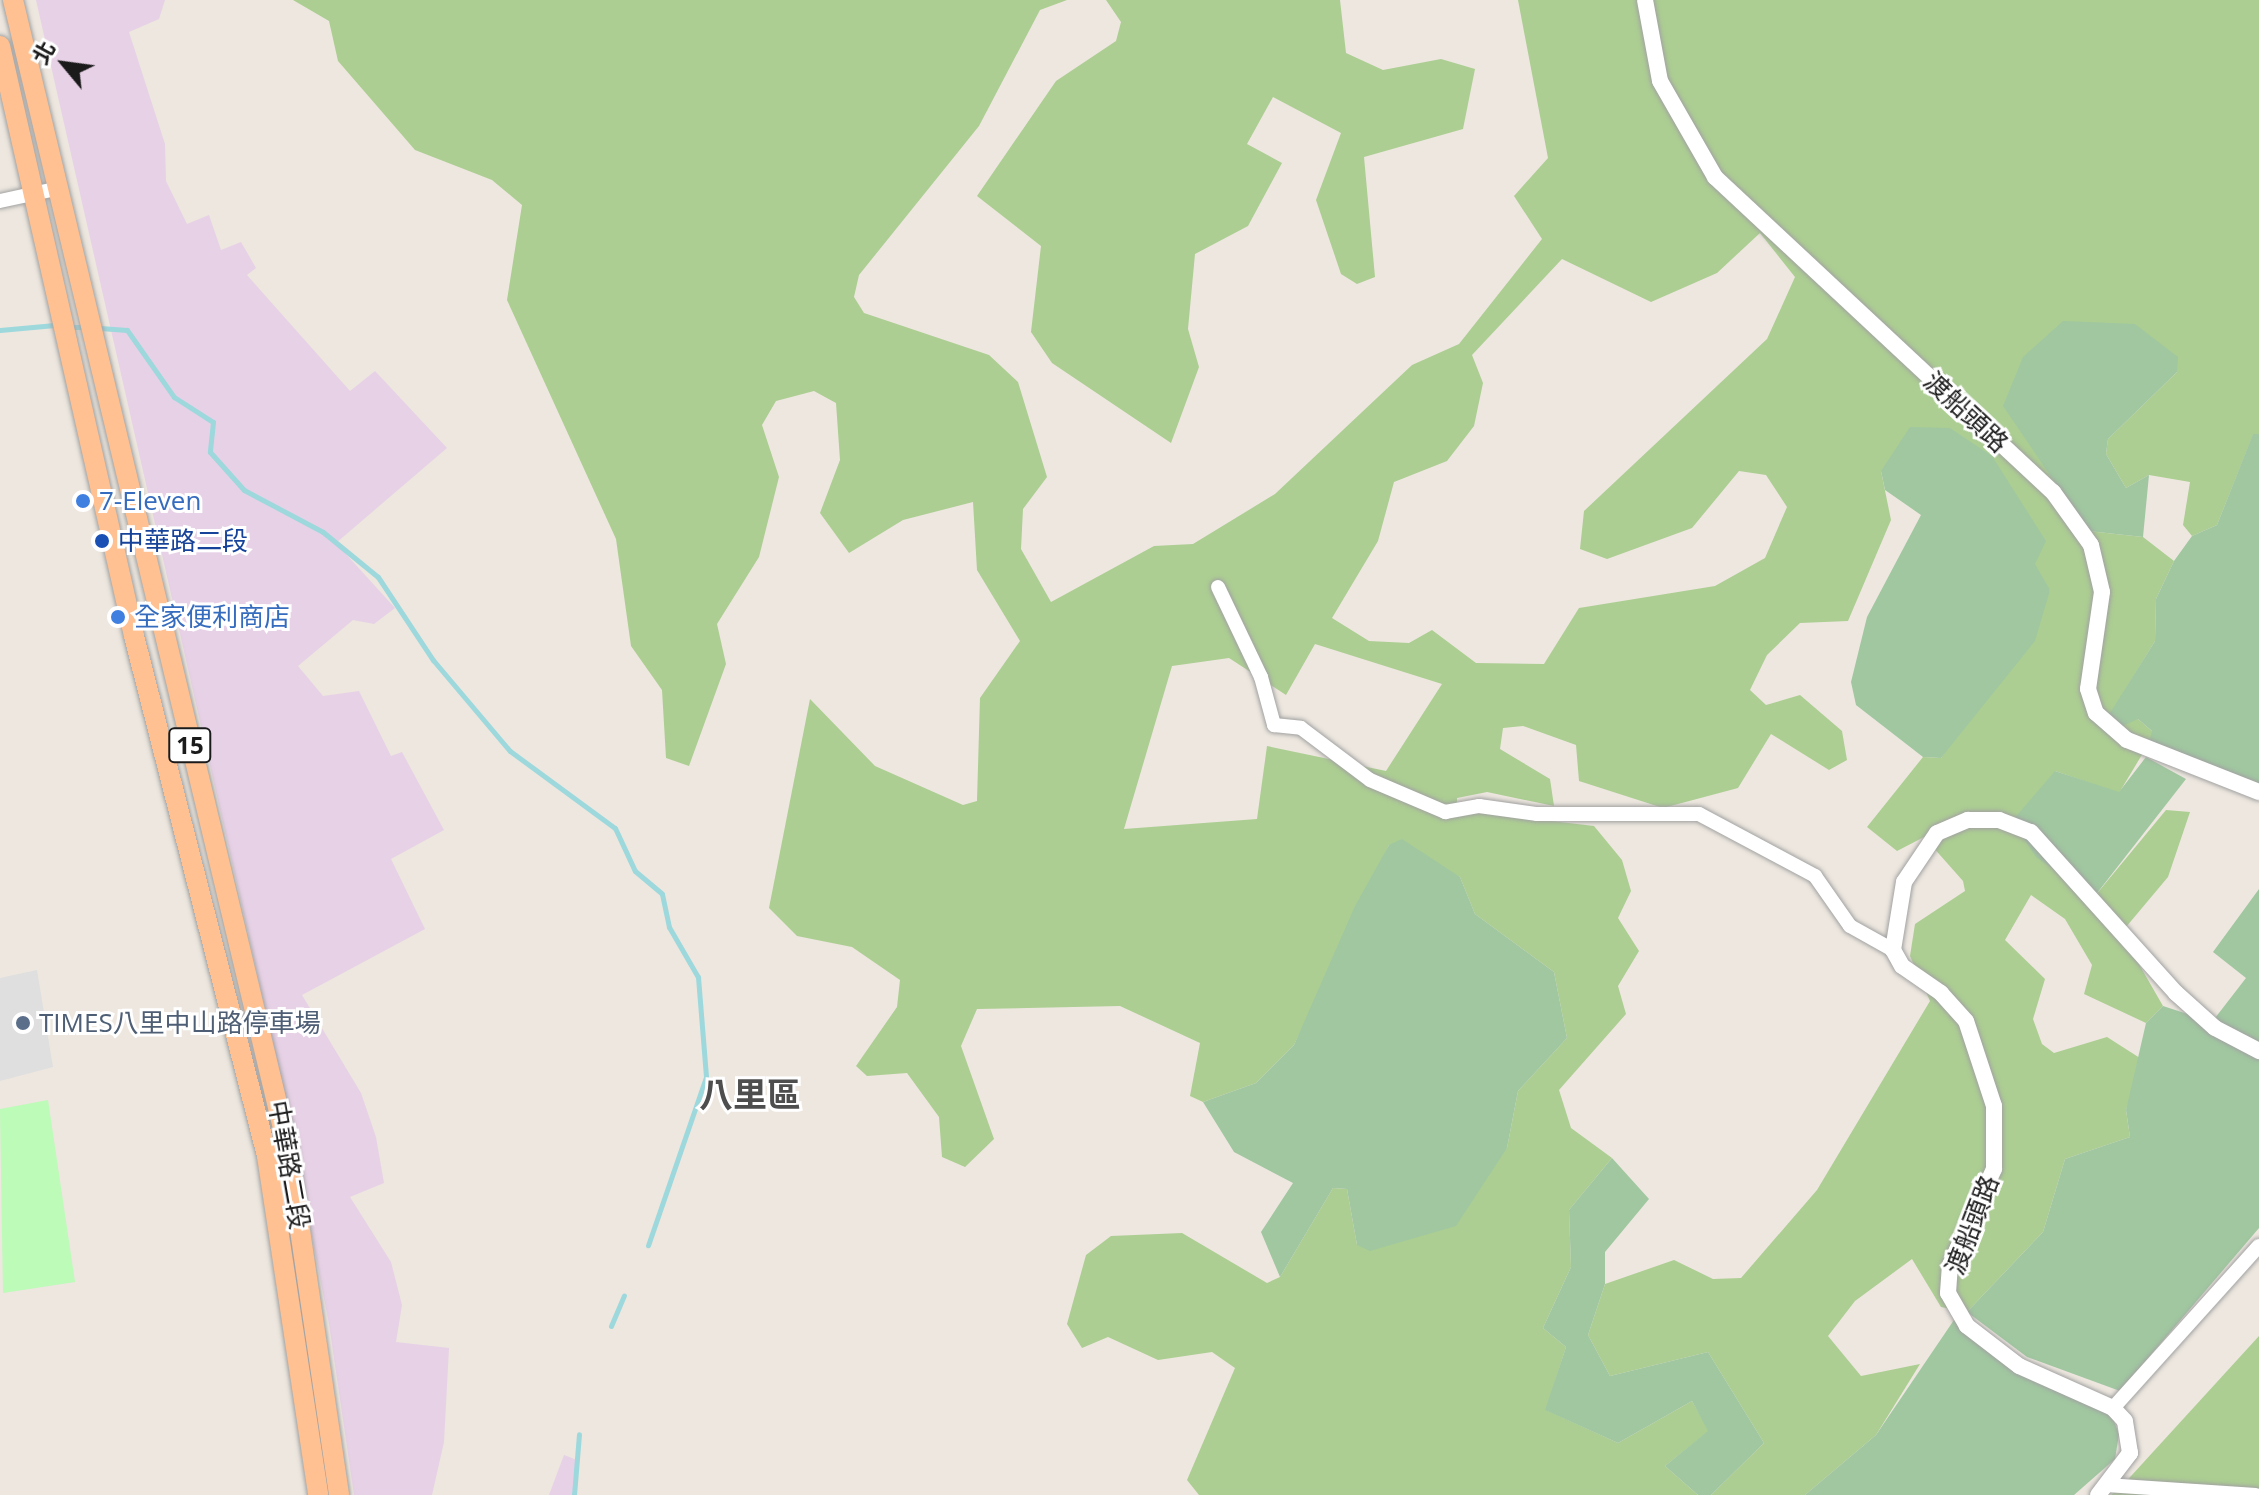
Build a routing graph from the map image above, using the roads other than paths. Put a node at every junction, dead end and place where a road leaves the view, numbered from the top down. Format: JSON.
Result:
{"nodes":[{"id":1,"x":13,"y":0,"type":"edge"},
{"id":2,"x":1645,"y":0,"type":"edge"},
{"id":3,"x":0,"y":46,"type":"edge"},
{"id":4,"x":45,"y":191,"type":"junction"},
{"id":5,"x":0,"y":201,"type":"edge"},
{"id":6,"x":1218,"y":587,"type":"dead end"},
{"id":7,"x":2259,"y":792,"type":"edge"},
{"id":8,"x":1893,"y":950,"type":"junction"},
{"id":9,"x":2259,"y":1051,"type":"edge"},
{"id":10,"x":2259,"y":1246,"type":"edge"},
{"id":11,"x":2113,"y":1408,"type":"junction"},
{"id":12,"x":2102,"y":1490,"type":"edge"},
{"id":13,"x":318,"y":1495,"type":"edge"},
{"id":14,"x":339,"y":1495,"type":"edge"},
{"id":15,"x":2256,"y":1495,"type":"edge"}],
"edges":[{"from":1,"to":4,"type":"main road","name":"中華路二段","number":"15"},
{"from":2,"to":7,"type":"street","name":"渡船頭路"},
{"from":3,"to":4,"type":"main road","name":"中華路二段","number":"15"},
{"from":4,"to":5,"type":"street"},
{"from":4,"to":13,"type":"main road","name":"中華路二段","number":"15"},
{"from":4,"to":14,"type":"main road","name":"中華路二段","number":"15"},
{"from":6,"to":8,"type":"street"},
{"from":8,"to":9,"type":"street"},
{"from":8,"to":11,"type":"street","name":"渡船頭路"},
{"from":10,"to":11,"type":"street"},
{"from":11,"to":12,"type":"street"},
{"from":12,"to":15,"type":"street"}]}
